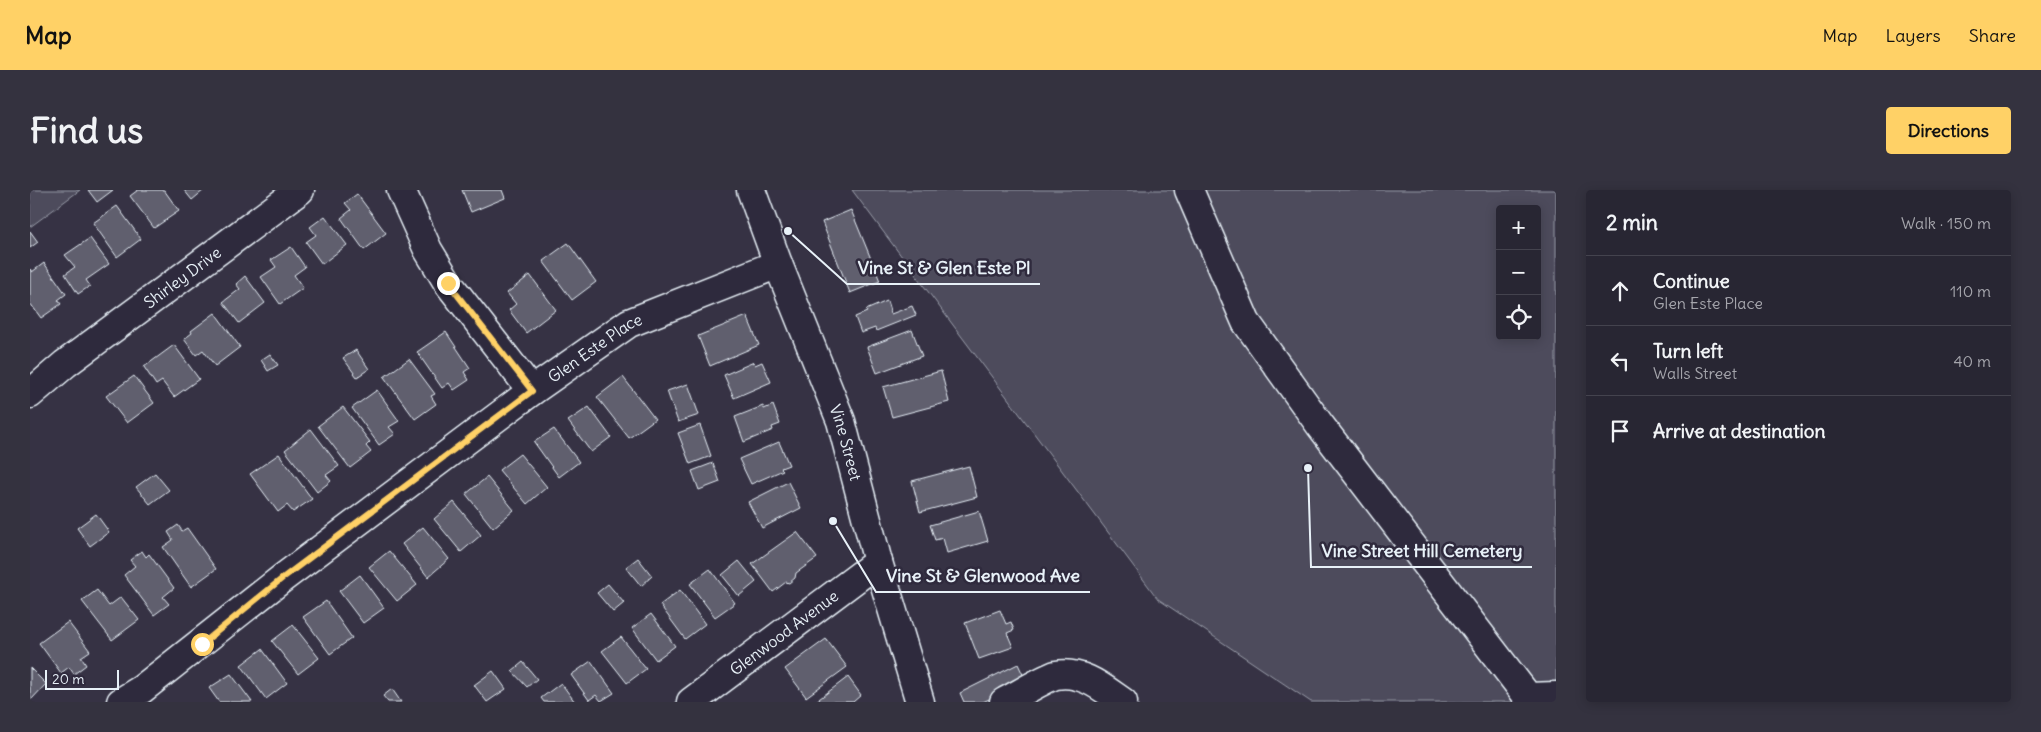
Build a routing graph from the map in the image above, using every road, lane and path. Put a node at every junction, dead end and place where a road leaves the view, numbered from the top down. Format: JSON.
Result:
{"nodes":[{"id":1,"x":300,"y":190,"type":"edge"},
{"id":2,"x":401,"y":190,"type":"edge"},
{"id":3,"x":751,"y":190,"type":"edge"},
{"id":4,"x":1189,"y":190,"type":"edge"},
{"id":5,"x":778,"y":264,"type":"junction"},
{"id":6,"x":532,"y":391,"type":"junction"},
{"id":7,"x":30,"y":394,"type":"edge"},
{"id":8,"x":878,"y":562,"type":"junction"},
{"id":9,"x":1556,"y":696,"type":"edge"},
{"id":10,"x":121,"y":702,"type":"edge"},
{"id":11,"x":690,"y":702,"type":"edge"},
{"id":12,"x":920,"y":702,"type":"edge"},
{"id":13,"x":1004,"y":702,"type":"edge"},
{"id":14,"x":1123,"y":702,"type":"edge"}],
"edges":[{"from":1,"to":7,"type":"street","name":"Shirley Drive"},
{"from":2,"to":6,"type":"street"},
{"from":3,"to":5,"type":"street","name":"Vine Street"},
{"from":4,"to":9,"type":"street"},
{"from":5,"to":6,"type":"street","name":"Glen Este Place"},
{"from":5,"to":8,"type":"street","name":"Vine Street"},
{"from":6,"to":10,"type":"street","name":"Glen Este Place"},
{"from":8,"to":11,"type":"street","name":"Glenwood Avenue"},
{"from":8,"to":12,"type":"street","name":"Vine Street"},
{"from":13,"to":14,"type":"street"}]}
